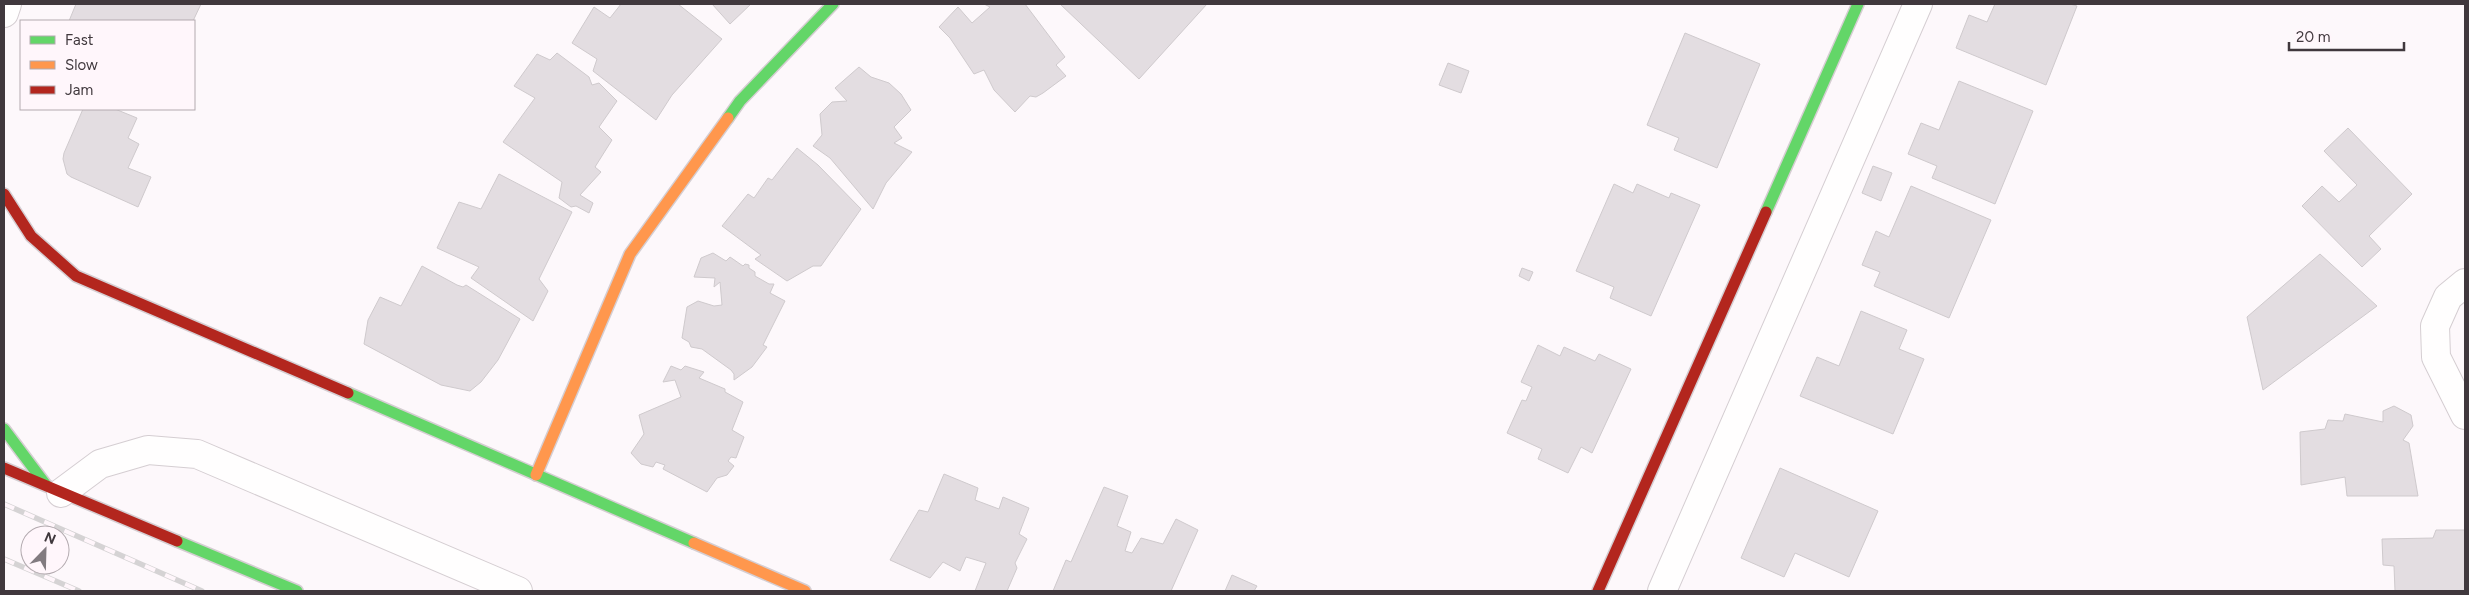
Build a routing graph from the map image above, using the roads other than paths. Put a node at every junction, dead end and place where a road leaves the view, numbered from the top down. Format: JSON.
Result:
{"nodes":[{"id":1,"x":7,"y":4,"type":"edge"},
{"id":2,"x":833,"y":4,"type":"edge"},
{"id":3,"x":1858,"y":4,"type":"edge"},
{"id":4,"x":1918,"y":4,"type":"edge"},
{"id":5,"x":4,"y":13,"type":"edge"},
{"id":6,"x":4,"y":194,"type":"edge"},
{"id":7,"x":2465,"y":283,"type":"edge"},
{"id":8,"x":2465,"y":415,"type":"edge"},
{"id":9,"x":4,"y":429,"type":"edge"},
{"id":10,"x":4,"y":468,"type":"edge"},
{"id":11,"x":536,"y":475,"type":"junction"},
{"id":12,"x":54,"y":490,"type":"junction"},
{"id":13,"x":297,"y":591,"type":"edge"},
{"id":14,"x":518,"y":591,"type":"edge"},
{"id":15,"x":805,"y":591,"type":"edge"},
{"id":16,"x":1598,"y":591,"type":"edge"},
{"id":17,"x":1662,"y":591,"type":"edge"}],
"edges":[{"from":1,"to":5,"type":"street"},
{"from":2,"to":11,"type":"street"},
{"from":3,"to":16,"type":"street"},
{"from":4,"to":17,"type":"street"},
{"from":6,"to":11,"type":"street"},
{"from":7,"to":8,"type":"street"},
{"from":9,"to":12,"type":"street"},
{"from":10,"to":12,"type":"street"},
{"from":11,"to":15,"type":"street"},
{"from":12,"to":13,"type":"street"},
{"from":12,"to":14,"type":"street"}]}
